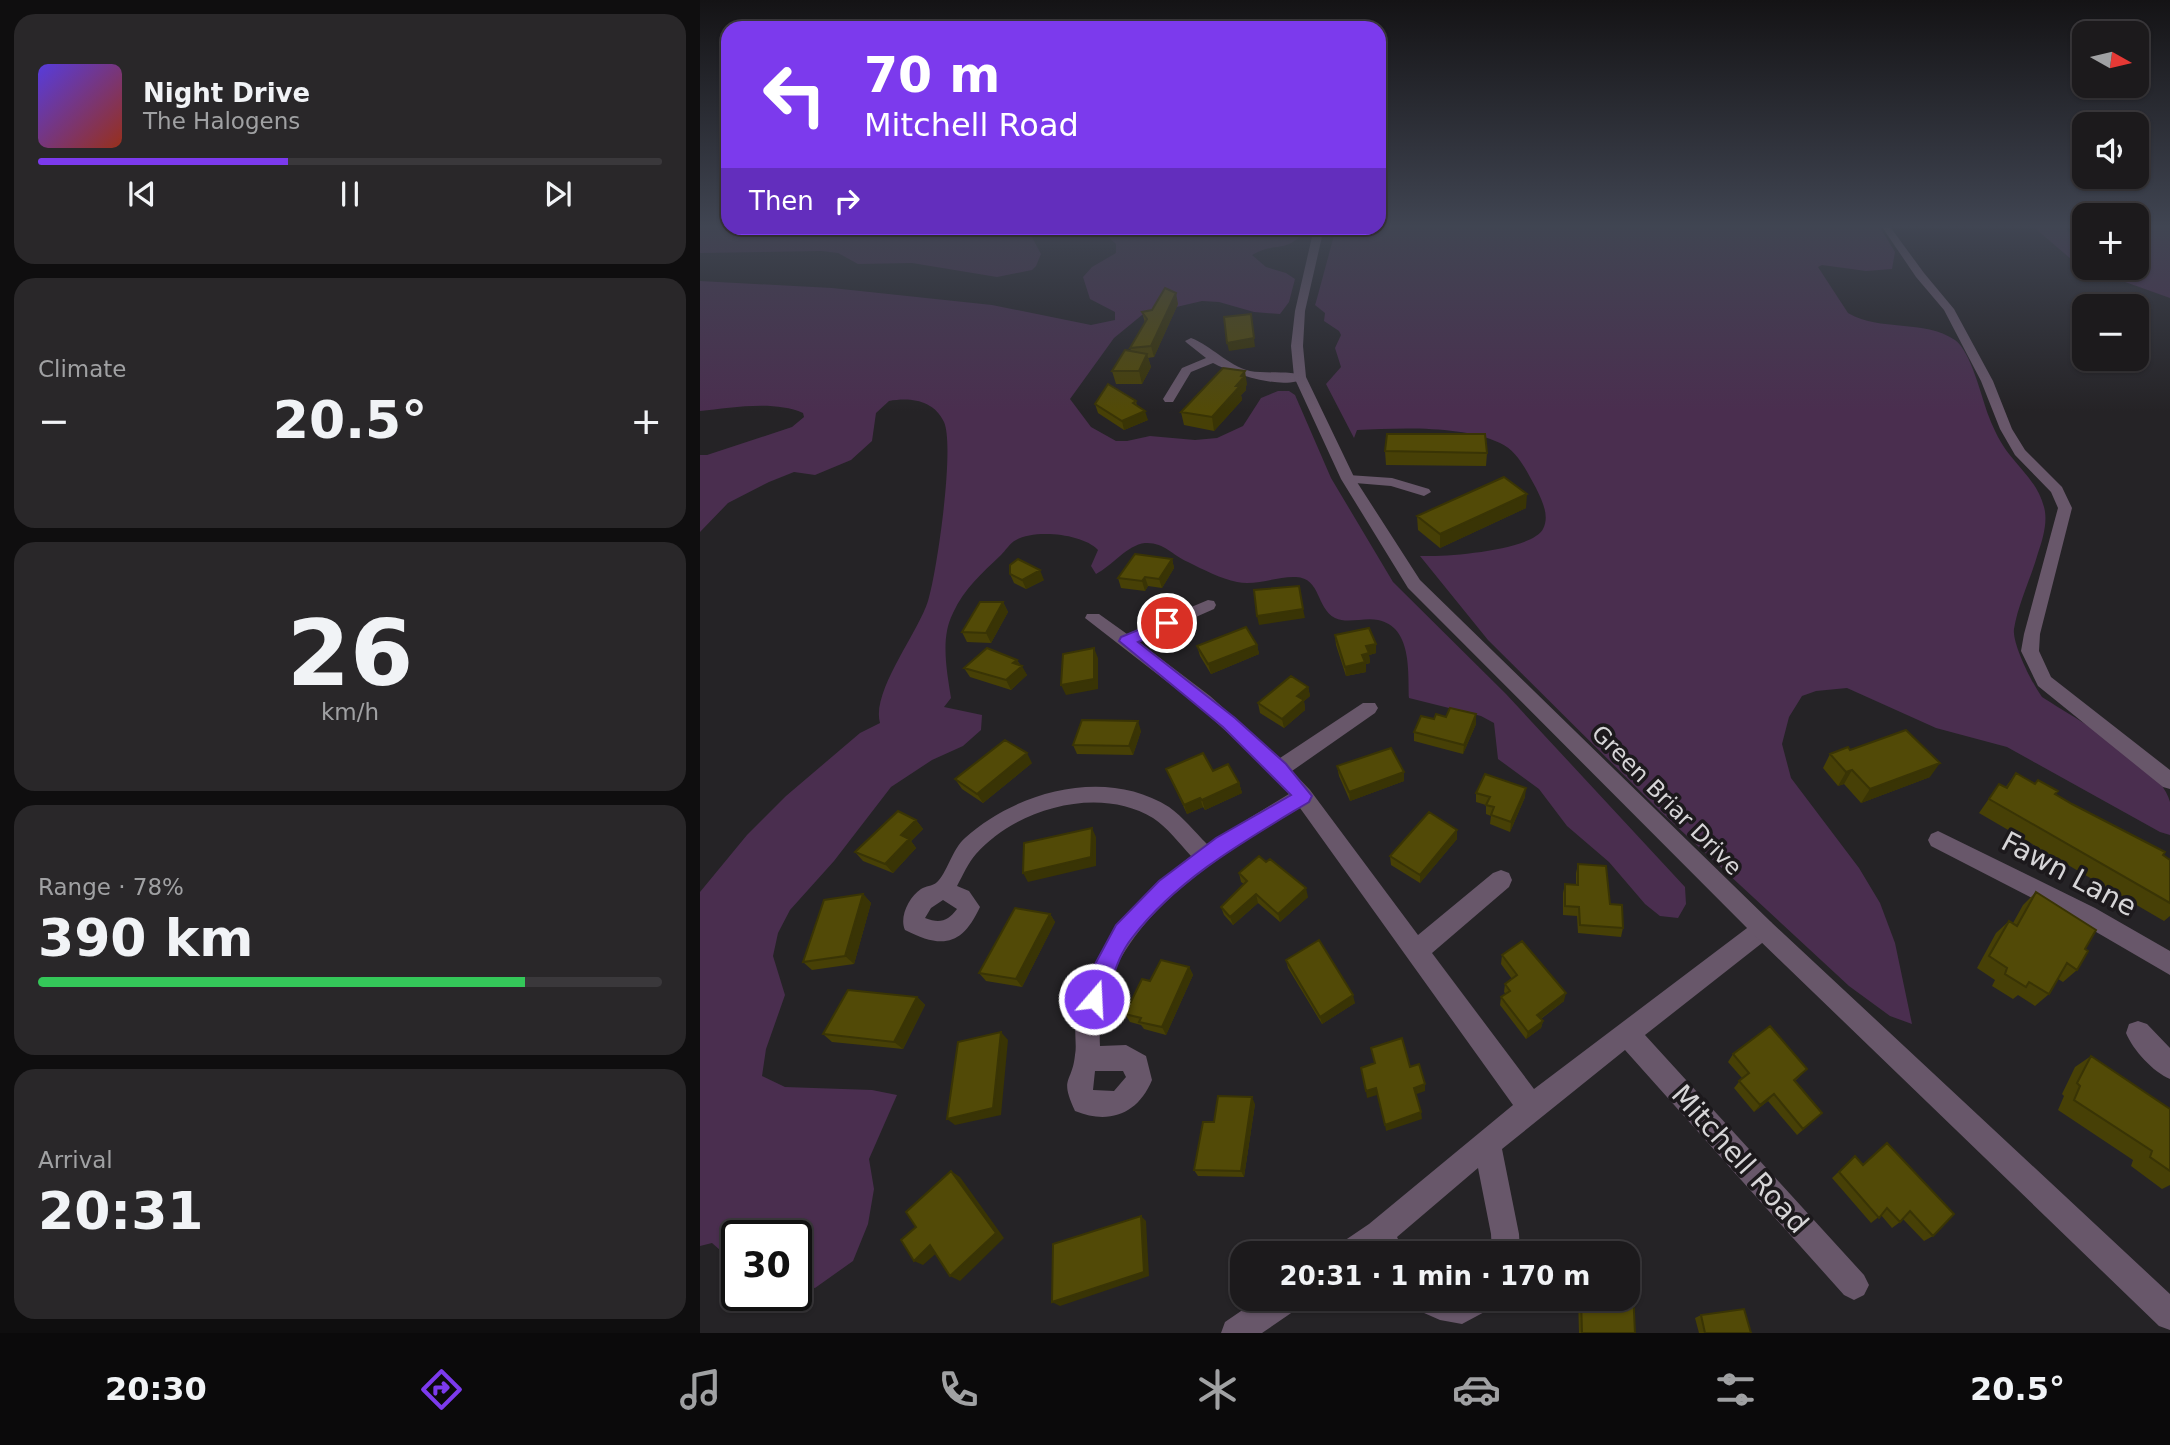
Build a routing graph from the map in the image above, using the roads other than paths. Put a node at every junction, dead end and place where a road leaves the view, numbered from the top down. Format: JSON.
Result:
{"nodes":[{"id":1,"x":1306,"y":286,"type":"edge"},
{"id":2,"x":1930,"y":286,"type":"edge"},
{"id":3,"x":1191,"y":341,"type":"dead end"},
{"id":4,"x":1213,"y":359,"type":"junction"},
{"id":5,"x":1300,"y":377,"type":"junction"},
{"id":6,"x":1169,"y":399,"type":"dead end"},
{"id":7,"x":1348,"y":479,"type":"junction"},
{"id":8,"x":1424,"y":492,"type":"dead end"},
{"id":9,"x":1208,"y":605,"type":"dead end"},
{"id":10,"x":1093,"y":618,"type":"dead end"},
{"id":11,"x":1126,"y":641,"type":"junction"},
{"id":12,"x":1369,"y":708,"type":"dead end"},
{"id":13,"x":1279,"y":769,"type":"junction"},
{"id":14,"x":2170,"y":781,"type":"edge"},
{"id":15,"x":1303,"y":796,"type":"junction"},
{"id":16,"x":1938,"y":840,"type":"dead end"},
{"id":17,"x":1206,"y":857,"type":"junction"},
{"id":18,"x":1501,"y":880,"type":"dead end"},
{"id":19,"x":944,"y":890,"type":"dead end"},
{"id":20,"x":1763,"y":929,"type":"junction"},
{"id":21,"x":1416,"y":952,"type":"junction"},
{"id":22,"x":2170,"y":964,"type":"edge"},
{"id":23,"x":1626,"y":1032,"type":"junction"},
{"id":24,"x":2138,"y":1033,"type":"dead end"},
{"id":25,"x":1088,"y":1059,"type":"dead end"},
{"id":26,"x":2170,"y":1066,"type":"edge"},
{"id":27,"x":1531,"y":1107,"type":"junction"},
{"id":28,"x":1487,"y":1143,"type":"junction"},
{"id":29,"x":1387,"y":1241,"type":"edge"},
{"id":30,"x":1505,"y":1241,"type":"edge"},
{"id":31,"x":1854,"y":1285,"type":"dead end"},
{"id":32,"x":1267,"y":1311,"type":"edge"},
{"id":33,"x":2170,"y":1315,"type":"edge"},
{"id":34,"x":1236,"y":1333,"type":"edge"}],
"edges":[{"from":1,"to":5,"type":"street","name":"Green Briar Drive"},
{"from":2,"to":14,"type":"street"},
{"from":3,"to":4,"type":"street"},
{"from":4,"to":5,"type":"street"},
{"from":4,"to":6,"type":"street"},
{"from":5,"to":7,"type":"street","name":"Green Briar Drive"},
{"from":7,"to":8,"type":"street"},
{"from":7,"to":20,"type":"street","name":"Green Briar Drive"},
{"from":9,"to":11,"type":"street"},
{"from":10,"to":11,"type":"street"},
{"from":11,"to":13,"type":"street"},
{"from":12,"to":13,"type":"street"},
{"from":13,"to":15,"type":"street"},
{"from":15,"to":17,"type":"street"},
{"from":15,"to":21,"type":"street"},
{"from":16,"to":22,"type":"street","name":"Fawn Lane"},
{"from":17,"to":19,"type":"street"},
{"from":17,"to":25,"type":"street"},
{"from":18,"to":21,"type":"street"},
{"from":20,"to":23,"type":"street"},
{"from":20,"to":33,"type":"street","name":"Green Briar Drive"},
{"from":21,"to":27,"type":"street"},
{"from":23,"to":27,"type":"street"},
{"from":23,"to":31,"type":"street","name":"Mitchell Road"},
{"from":24,"to":26,"type":"street"},
{"from":27,"to":28,"type":"street"},
{"from":28,"to":29,"type":"street"},
{"from":28,"to":30,"type":"street"},
{"from":32,"to":34,"type":"street"}]}
